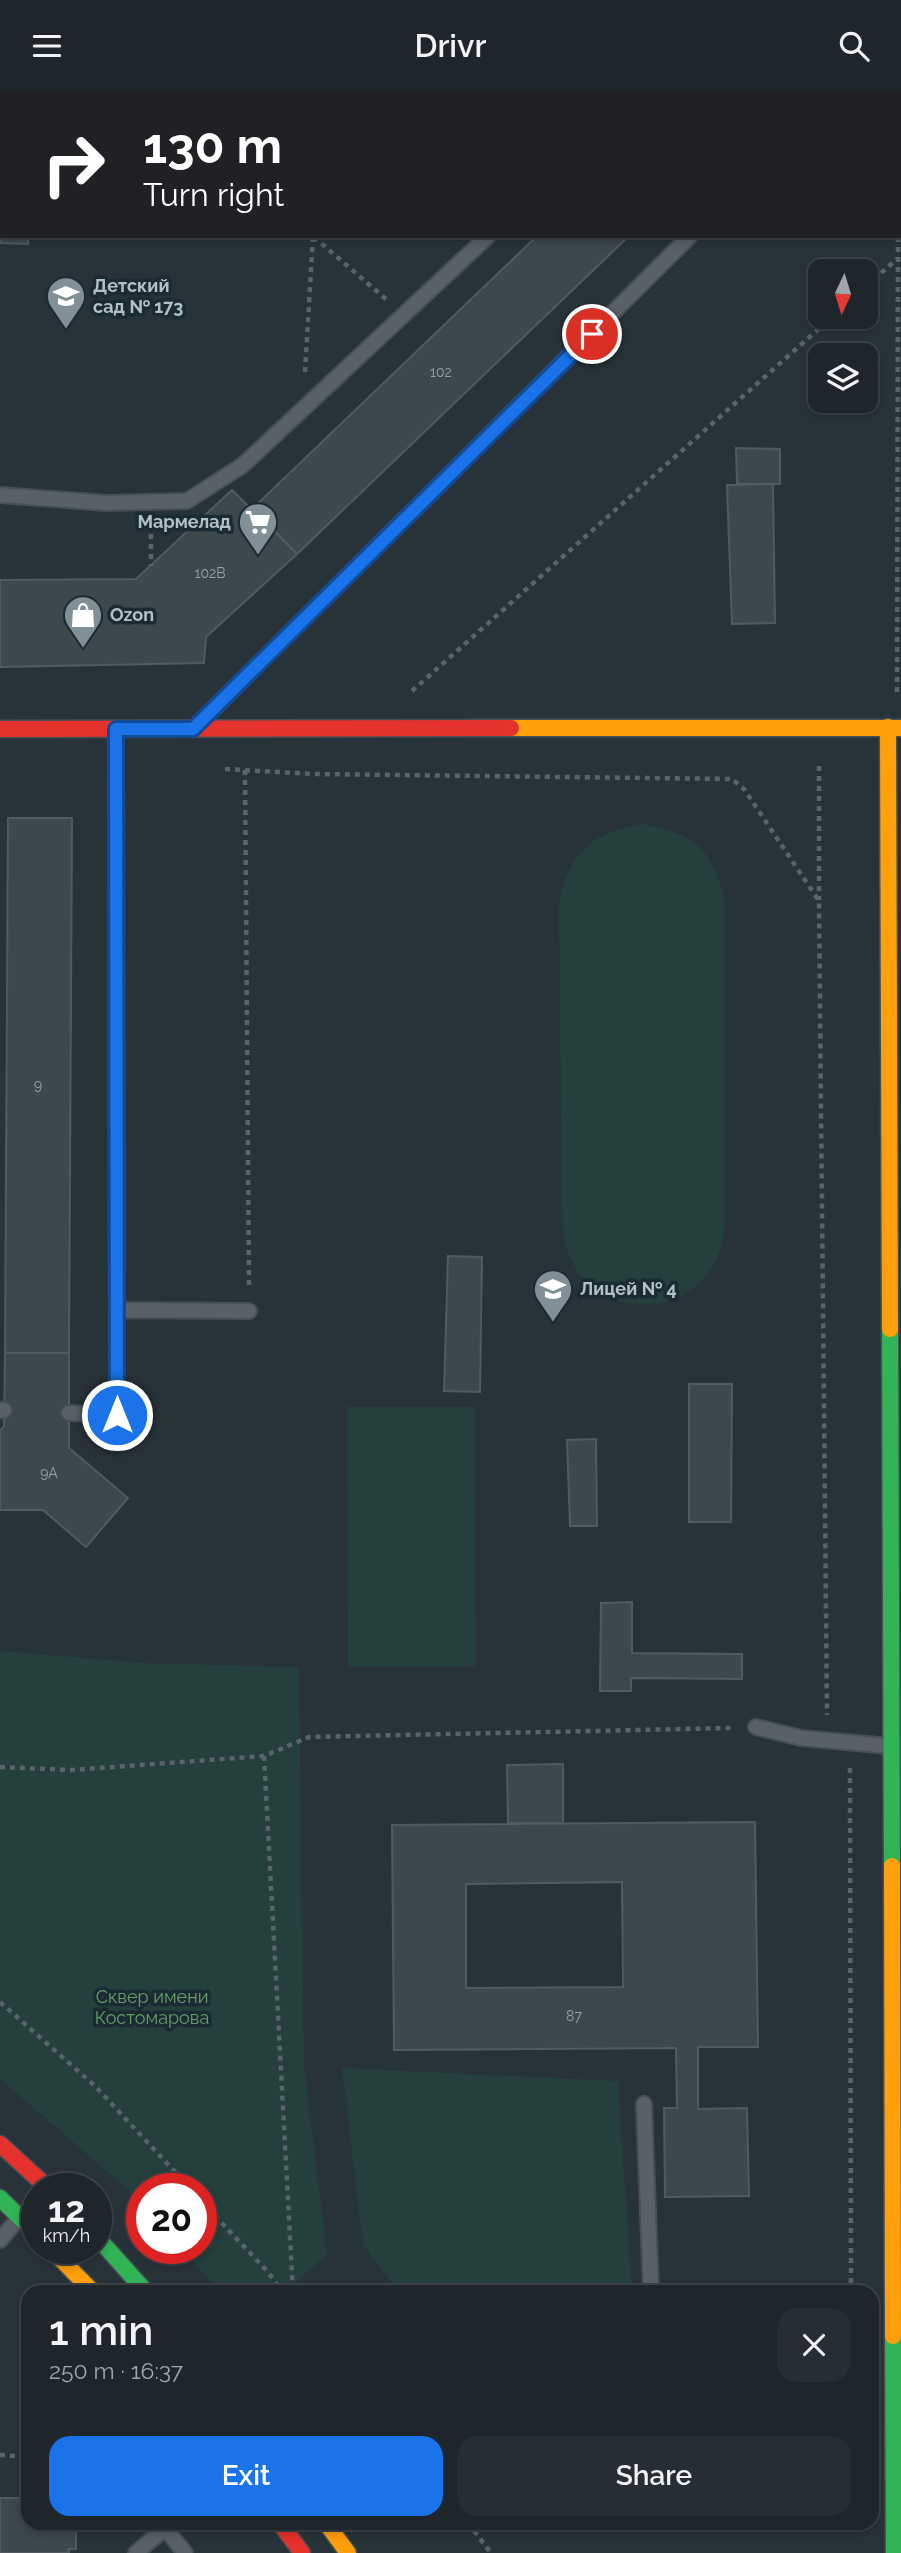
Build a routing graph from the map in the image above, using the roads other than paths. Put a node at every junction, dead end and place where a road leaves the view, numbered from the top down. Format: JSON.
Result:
{"nodes":[{"id":1,"x":486,"y":238,"type":"edge"},
{"id":2,"x":688,"y":238,"type":"edge"},
{"id":3,"x":0,"y":495,"type":"edge"},
{"id":4,"x":895,"y":728,"type":"edge"},
{"id":5,"x":0,"y":729,"type":"edge"},
{"id":6,"x":116,"y":729,"type":"junction"},
{"id":7,"x":193,"y":729,"type":"junction"},
{"id":8,"x":895,"y":869,"type":"edge"},
{"id":9,"x":117,"y":1310,"type":"junction"},
{"id":10,"x":249,"y":1311,"type":"road end"},
{"id":11,"x":69,"y":1413,"type":"dead end"},
{"id":12,"x":896,"y":1486,"type":"edge"},
{"id":13,"x":756,"y":1727,"type":"road end"},
{"id":14,"x":896,"y":1746,"type":"edge"},
{"id":15,"x":644,"y":2104,"type":"dead end"},
{"id":16,"x":0,"y":2144,"type":"edge"},
{"id":17,"x":32,"y":2173,"type":"edge"},
{"id":18,"x":0,"y":2198,"type":"edge"},
{"id":19,"x":20,"y":2217,"type":"joint"},
{"id":20,"x":0,"y":2240,"type":"edge"},
{"id":21,"x":112,"y":2254,"type":"edge"},
{"id":22,"x":66,"y":2264,"type":"edge"},
{"id":23,"x":86,"y":2285,"type":"edge"},
{"id":24,"x":140,"y":2285,"type":"edge"},
{"id":25,"x":651,"y":2285,"type":"edge"},
{"id":26,"x":898,"y":2499,"type":"edge"},
{"id":27,"x":163,"y":2530,"type":"edge"},
{"id":28,"x":171,"y":2530,"type":"edge"},
{"id":29,"x":285,"y":2530,"type":"edge"},
{"id":30,"x":331,"y":2530,"type":"edge"},
{"id":31,"x":136,"y":2553,"type":"edge"},
{"id":32,"x":185,"y":2553,"type":"edge"},
{"id":33,"x":302,"y":2553,"type":"edge"},
{"id":34,"x":348,"y":2553,"type":"edge"},
{"id":35,"x":894,"y":2553,"type":"edge"}],
"edges":[{"from":1,"to":3,"type":"lane"},
{"from":2,"to":7,"type":"lane"},
{"from":4,"to":7,"type":"street"},
{"from":4,"to":8,"type":"street"},
{"from":5,"to":6,"type":"street"},
{"from":6,"to":7,"type":"street"},
{"from":6,"to":9,"type":"lane"},
{"from":8,"to":12,"type":"street"},
{"from":9,"to":10,"type":"lane"},
{"from":9,"to":11,"type":"lane"},
{"from":12,"to":14,"type":"street"},
{"from":13,"to":14,"type":"lane"},
{"from":14,"to":26,"type":"street"},
{"from":15,"to":25,"type":"lane"},
{"from":16,"to":17,"type":"street"},
{"from":18,"to":19,"type":"street"},
{"from":19,"to":20,"type":"lane"},
{"from":21,"to":24,"type":"street"},
{"from":22,"to":23,"type":"street"},
{"from":26,"to":35,"type":"street"},
{"from":27,"to":31,"type":"lane"},
{"from":28,"to":32,"type":"lane"},
{"from":29,"to":33,"type":"street"},
{"from":30,"to":34,"type":"street"}]}
